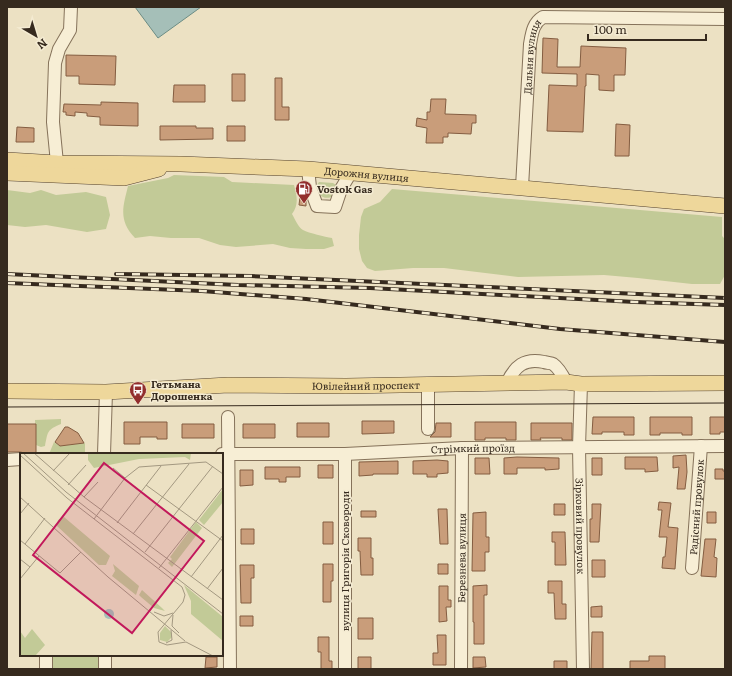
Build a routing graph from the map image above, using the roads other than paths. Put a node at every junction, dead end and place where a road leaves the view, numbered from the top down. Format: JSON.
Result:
{"nodes":[{"id":1,"x":71,"y":7,"type":"edge"},
{"id":2,"x":696,"y":13,"type":"edge"},
{"id":3,"x":725,"y":19,"type":"edge"},
{"id":4,"x":7,"y":160,"type":"edge"},
{"id":5,"x":57,"y":163,"type":"junction"},
{"id":6,"x":181,"y":164,"type":"junction"},
{"id":7,"x":308,"y":169,"type":"junction"},
{"id":8,"x":7,"y":173,"type":"edge"},
{"id":9,"x":350,"y":174,"type":"junction"},
{"id":10,"x":522,"y":187,"type":"junction"},
{"id":11,"x":725,"y":206,"type":"edge"},
{"id":12,"x":507,"y":383,"type":"junction"},
{"id":13,"x":574,"y":383,"type":"junction"},
{"id":14,"x":725,"y":383,"type":"edge"},
{"id":15,"x":428,"y":384,"type":"junction"},
{"id":16,"x":7,"y":391,"type":"edge"},
{"id":17,"x":106,"y":392,"type":"junction"},
{"id":18,"x":228,"y":416,"type":"dead end"},
{"id":19,"x":428,"y":429,"type":"dead end"},
{"id":20,"x":701,"y":446,"type":"junction"},
{"id":21,"x":725,"y":446,"type":"edge"},
{"id":22,"x":580,"y":447,"type":"junction"},
{"id":23,"x":462,"y":448,"type":"junction"},
{"id":24,"x":104,"y":453,"type":"edge"},
{"id":25,"x":225,"y":454,"type":"edge"},
{"id":26,"x":345,"y":454,"type":"junction"},
{"id":27,"x":7,"y":460,"type":"edge"},
{"id":28,"x":20,"y":460,"type":"edge"},
{"id":29,"x":692,"y":568,"type":"dead end"},
{"id":30,"x":46,"y":656,"type":"edge"},
{"id":31,"x":105,"y":656,"type":"edge"},
{"id":32,"x":46,"y":669,"type":"edge"},
{"id":33,"x":105,"y":669,"type":"edge"},
{"id":34,"x":230,"y":669,"type":"edge"},
{"id":35,"x":345,"y":669,"type":"edge"},
{"id":36,"x":461,"y":669,"type":"edge"},
{"id":37,"x":584,"y":669,"type":"edge"}],
"edges":[{"from":1,"to":5,"type":"street"},
{"from":2,"to":3,"type":"street","name":"Дальня вулиця"},
{"from":2,"to":10,"type":"street","name":"Дальня вулиця"},
{"from":4,"to":5,"type":"main road","name":"Дорожня вулиця"},
{"from":5,"to":6,"type":"main road","name":"Дорожня вулиця"},
{"from":6,"to":7,"type":"main road","name":"Дорожня вулиця"},
{"from":6,"to":8,"type":"main road"},
{"from":7,"to":9,"type":"main road","name":"Дорожня вулиця"},
{"from":7,"to":9,"type":"street"},
{"from":9,"to":10,"type":"main road","name":"Дорожня вулиця"},
{"from":10,"to":11,"type":"main road","name":"Дорожня вулиця"},
{"from":12,"to":13,"type":"main road","name":"Ювілейний проспект"},
{"from":12,"to":13,"type":"street"},
{"from":12,"to":15,"type":"main road","name":"Ювілейний проспект"},
{"from":13,"to":14,"type":"main road","name":"Ювілейний проспект"},
{"from":13,"to":22,"type":"street","name":"Зірковий провулок"},
{"from":15,"to":17,"type":"main road","name":"Ювілейний проспект"},
{"from":15,"to":19,"type":"street"},
{"from":16,"to":17,"type":"main road","name":"Ювілейний проспект"},
{"from":17,"to":24,"type":"street"},
{"from":18,"to":25,"type":"street"},
{"from":20,"to":21,"type":"street","name":"Стрімкий проїзд"},
{"from":20,"to":22,"type":"street","name":"Стрімкий проїзд"},
{"from":20,"to":29,"type":"street","name":"Радісний провулок"},
{"from":22,"to":23,"type":"street","name":"Стрімкий проїзд"},
{"from":22,"to":37,"type":"street","name":"Зірковий провулок"},
{"from":23,"to":26,"type":"street","name":"Стрімкий проїзд"},
{"from":23,"to":36,"type":"street","name":"Березнева вулиця"},
{"from":25,"to":26,"type":"street","name":"Стрімкий проїзд"},
{"from":25,"to":34,"type":"street"},
{"from":26,"to":35,"type":"street","name":"вулиця Григорія Сковороди"},
{"from":27,"to":28,"type":"street"},
{"from":30,"to":32,"type":"street"},
{"from":31,"to":33,"type":"street"}]}
